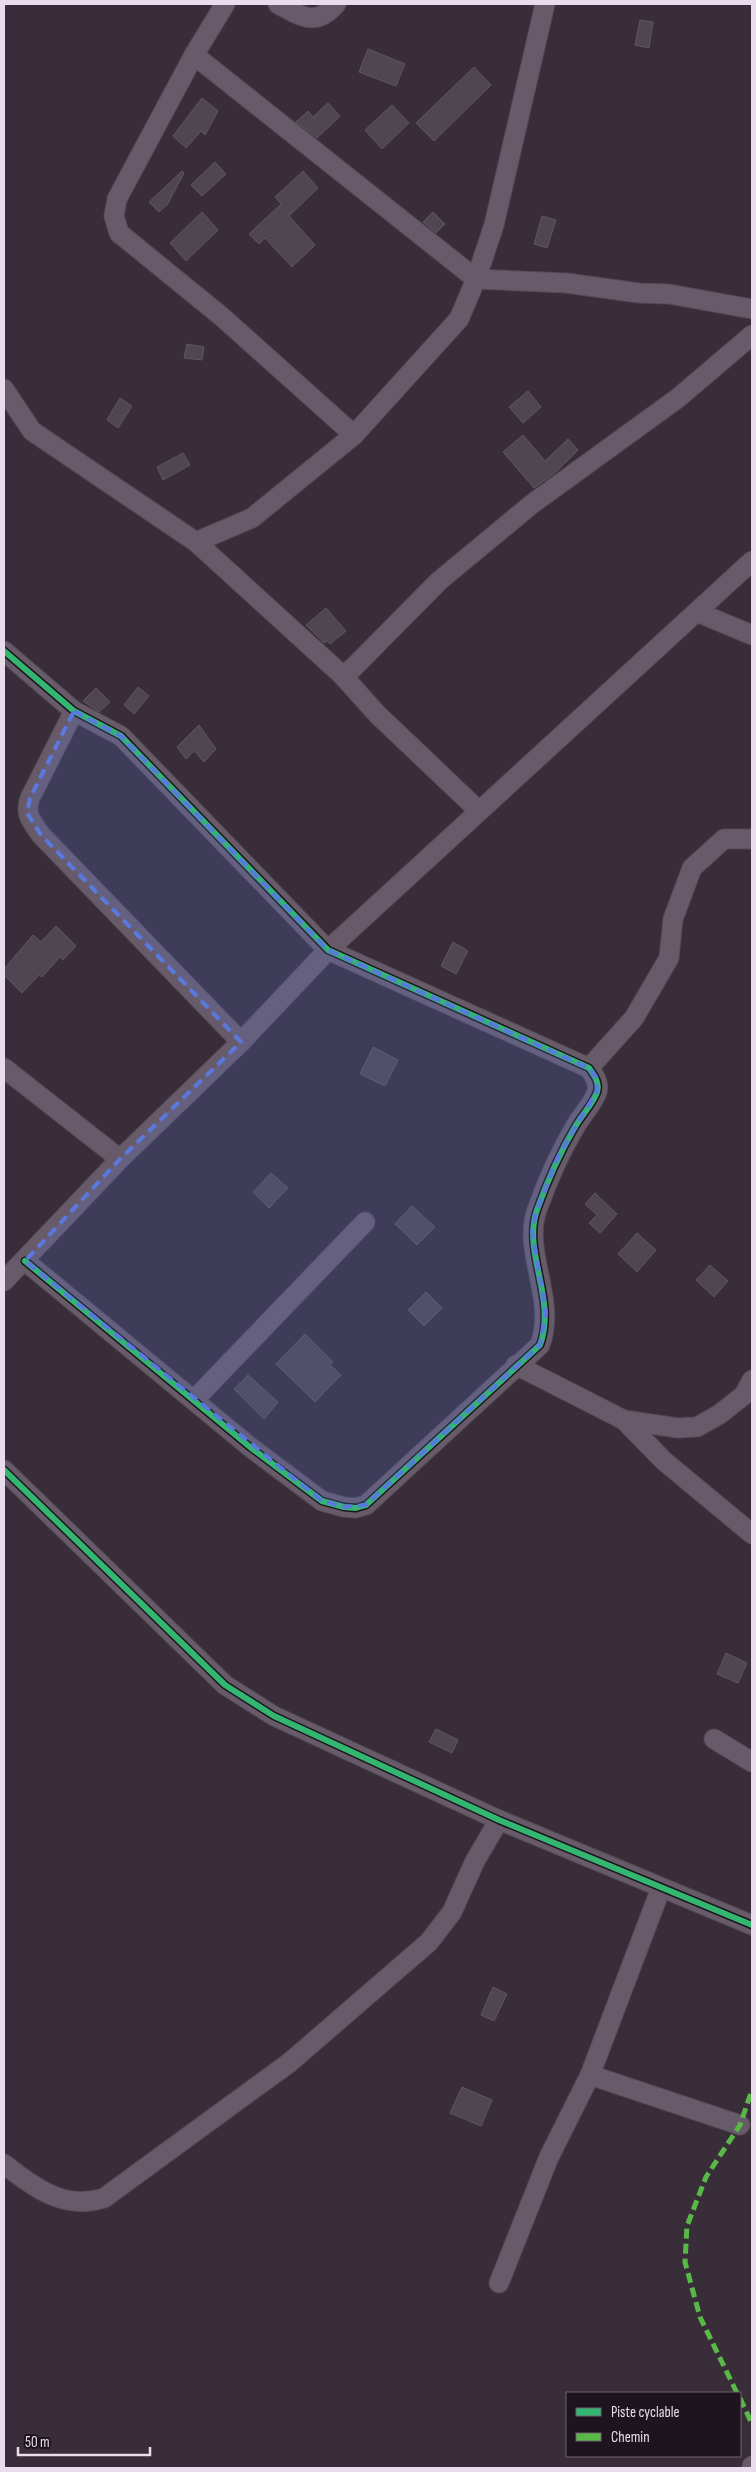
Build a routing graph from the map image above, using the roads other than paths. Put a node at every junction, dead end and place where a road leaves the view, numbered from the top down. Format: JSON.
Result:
{"nodes":[{"id":1,"x":224,"y":4,"type":"edge"},
{"id":2,"x":278,"y":4,"type":"edge"},
{"id":3,"x":336,"y":4,"type":"edge"},
{"id":4,"x":545,"y":4,"type":"edge"},
{"id":5,"x":194,"y":55,"type":"junction"},
{"id":6,"x":476,"y":279,"type":"junction"},
{"id":7,"x":752,"y":309,"type":"edge"},
{"id":8,"x":752,"y":335,"type":"edge"},
{"id":9,"x":4,"y":389,"type":"edge"},
{"id":10,"x":354,"y":434,"type":"junction"},
{"id":11,"x":196,"y":542,"type":"junction"},
{"id":12,"x":752,"y":561,"type":"edge"},
{"id":13,"x":697,"y":612,"type":"junction"},
{"id":14,"x":752,"y":635,"type":"edge"},
{"id":15,"x":4,"y":651,"type":"edge"},
{"id":16,"x":342,"y":675,"type":"junction"},
{"id":17,"x":74,"y":711,"type":"junction"},
{"id":18,"x":479,"y":811,"type":"junction"},
{"id":19,"x":752,"y":839,"type":"edge"},
{"id":20,"x":328,"y":950,"type":"junction"},
{"id":21,"x":240,"y":1042,"type":"junction"},
{"id":22,"x":4,"y":1068,"type":"edge"},
{"id":23,"x":589,"y":1068,"type":"junction"},
{"id":24,"x":120,"y":1159,"type":"junction"},
{"id":25,"x":365,"y":1222,"type":"dead end"},
{"id":26,"x":25,"y":1261,"type":"junction"},
{"id":27,"x":4,"y":1281,"type":"edge"},
{"id":28,"x":516,"y":1365,"type":"junction"},
{"id":29,"x":752,"y":1380,"type":"edge"},
{"id":30,"x":194,"y":1400,"type":"junction"},
{"id":31,"x":624,"y":1420,"type":"junction"},
{"id":32,"x":4,"y":1470,"type":"edge"},
{"id":33,"x":752,"y":1534,"type":"edge"},
{"id":34,"x":714,"y":1739,"type":"dead end"},
{"id":35,"x":752,"y":1762,"type":"edge"},
{"id":36,"x":499,"y":1820,"type":"junction"},
{"id":37,"x":661,"y":1888,"type":"junction"},
{"id":38,"x":752,"y":1924,"type":"edge"},
{"id":39,"x":590,"y":2075,"type":"junction"},
{"id":40,"x":740,"y":2125,"type":"dead end"},
{"id":41,"x":4,"y":2164,"type":"edge"},
{"id":42,"x":499,"y":2282,"type":"dead end"}],
"edges":[{"from":1,"to":5,"type":"street"},
{"from":2,"to":3,"type":"street"},
{"from":4,"to":6,"type":"street"},
{"from":5,"to":6,"type":"street"},
{"from":5,"to":10,"type":"street"},
{"from":6,"to":7,"type":"street"},
{"from":6,"to":10,"type":"street"},
{"from":8,"to":16,"type":"street"},
{"from":9,"to":11,"type":"street"},
{"from":10,"to":11,"type":"street"},
{"from":11,"to":16,"type":"street"},
{"from":12,"to":13,"type":"street"},
{"from":13,"to":14,"type":"street"},
{"from":13,"to":18,"type":"street"},
{"from":15,"to":17,"type":"street"},
{"from":16,"to":18,"type":"street"},
{"from":17,"to":20,"type":"street"},
{"from":17,"to":21,"type":"street"},
{"from":18,"to":20,"type":"street"},
{"from":19,"to":23,"type":"street"},
{"from":20,"to":21,"type":"street"},
{"from":20,"to":23,"type":"street"},
{"from":21,"to":24,"type":"street"},
{"from":22,"to":24,"type":"street"},
{"from":23,"to":28,"type":"street"},
{"from":24,"to":26,"type":"street"},
{"from":25,"to":30,"type":"street"},
{"from":26,"to":27,"type":"street"},
{"from":26,"to":30,"type":"street"},
{"from":28,"to":30,"type":"street"},
{"from":28,"to":31,"type":"street"},
{"from":29,"to":31,"type":"street"},
{"from":31,"to":33,"type":"street"},
{"from":32,"to":36,"type":"street"},
{"from":34,"to":35,"type":"street"},
{"from":36,"to":37,"type":"street"},
{"from":36,"to":41,"type":"street"},
{"from":37,"to":38,"type":"street"},
{"from":37,"to":39,"type":"street"},
{"from":39,"to":40,"type":"street"},
{"from":39,"to":42,"type":"street"}]}
